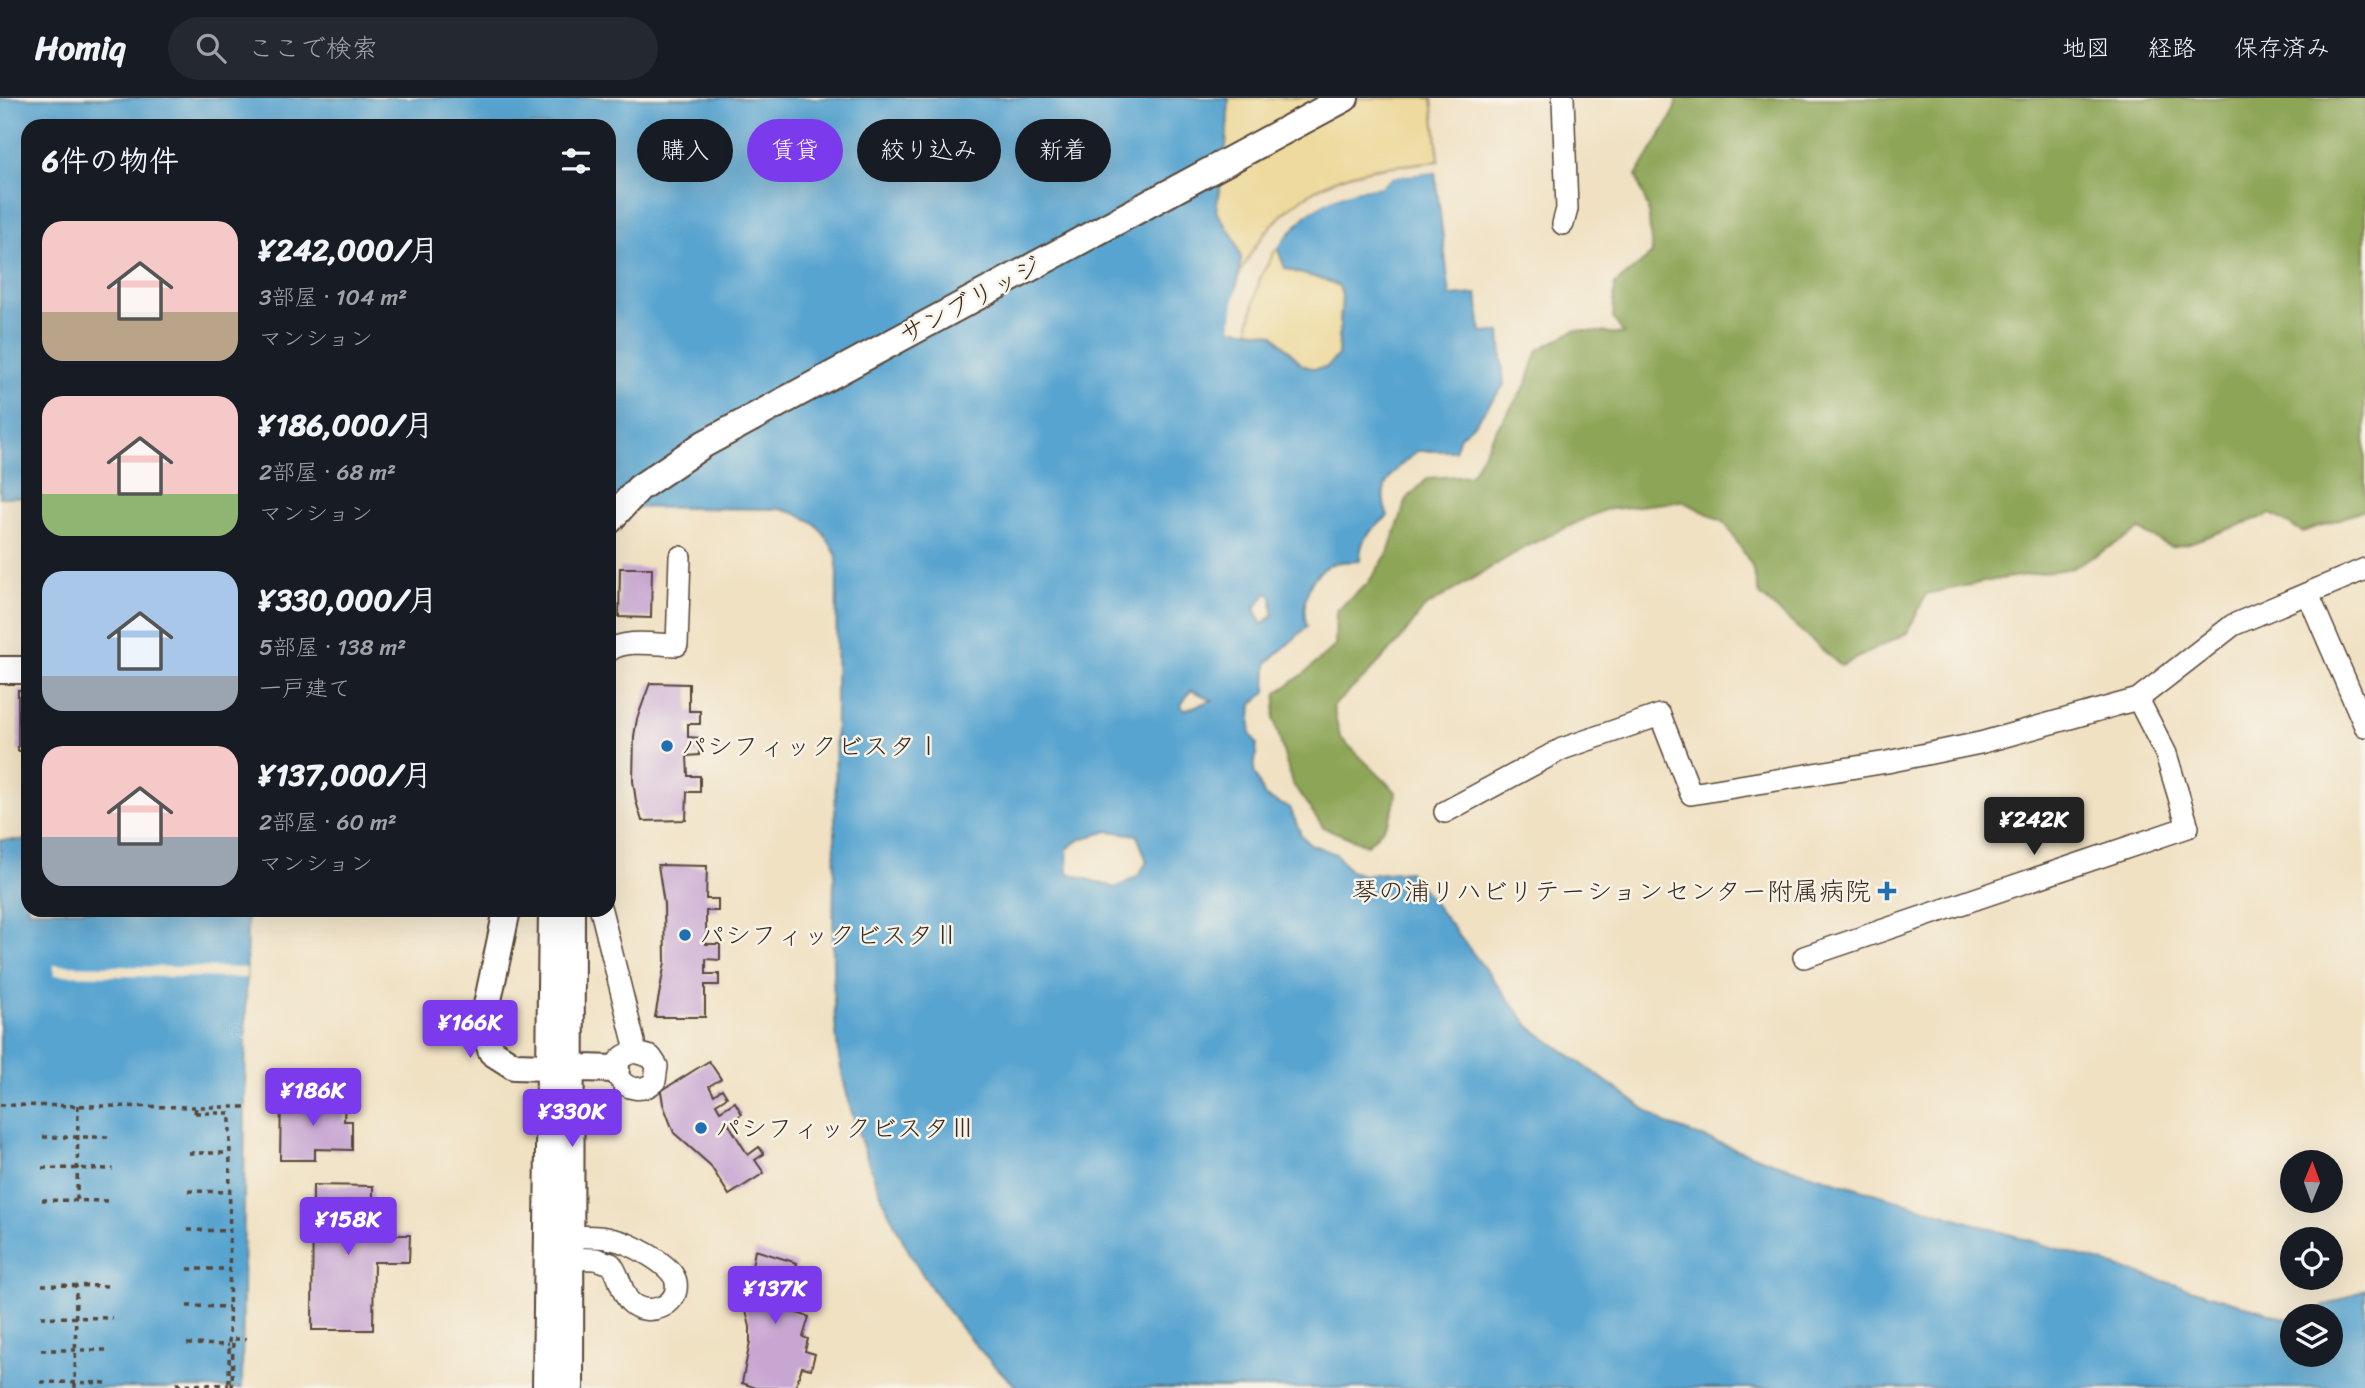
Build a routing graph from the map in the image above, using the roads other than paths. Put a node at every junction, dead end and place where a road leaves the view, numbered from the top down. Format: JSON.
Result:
{"nodes":[{"id":1,"x":1345,"y":98,"type":"edge"},
{"id":2,"x":1563,"y":98,"type":"edge"},
{"id":3,"x":1563,"y":224,"type":"dead end"},
{"id":4,"x":616,"y":513,"type":"edge"},
{"id":5,"x":680,"y":558,"type":"dead end"},
{"id":6,"x":2365,"y":569,"type":"edge"},
{"id":7,"x":2308,"y":594,"type":"junction"},
{"id":8,"x":616,"y":646,"type":"edge"},
{"id":9,"x":0,"y":670,"type":"edge"},
{"id":10,"x":21,"y":670,"type":"edge"},
{"id":11,"x":2138,"y":698,"type":"junction"},
{"id":12,"x":2365,"y":726,"type":"edge"},
{"id":13,"x":1445,"y":812,"type":"dead end"},
{"id":14,"x":506,"y":917,"type":"edge"},
{"id":15,"x":552,"y":917,"type":"edge"},
{"id":16,"x":571,"y":917,"type":"edge"},
{"id":17,"x":603,"y":917,"type":"edge"},
{"id":18,"x":1804,"y":957,"type":"dead end"},
{"id":19,"x":625,"y":1060,"type":"joint"},
{"id":20,"x":560,"y":1067,"type":"junction"},
{"id":21,"x":559,"y":1248,"type":"junction"},
{"id":22,"x":545,"y":1388,"type":"edge"},
{"id":23,"x":570,"y":1388,"type":"edge"}],
"edges":[{"from":1,"to":4,"type":"street","name":"サンブリッジ"},
{"from":2,"to":3,"type":"street"},
{"from":5,"to":8,"type":"street"},
{"from":6,"to":7,"type":"street"},
{"from":7,"to":11,"type":"street"},
{"from":7,"to":12,"type":"street"},
{"from":9,"to":10,"type":"street"},
{"from":11,"to":13,"type":"street"},
{"from":11,"to":18,"type":"street"},
{"from":14,"to":20,"type":"street"},
{"from":15,"to":20,"type":"street"},
{"from":16,"to":20,"type":"street"},
{"from":17,"to":19,"type":"street"},
{"from":19,"to":20,"type":"street"},
{"from":20,"to":21,"type":"street"},
{"from":21,"to":21,"type":"street"},
{"from":21,"to":22,"type":"street"},
{"from":21,"to":23,"type":"street"}]}
